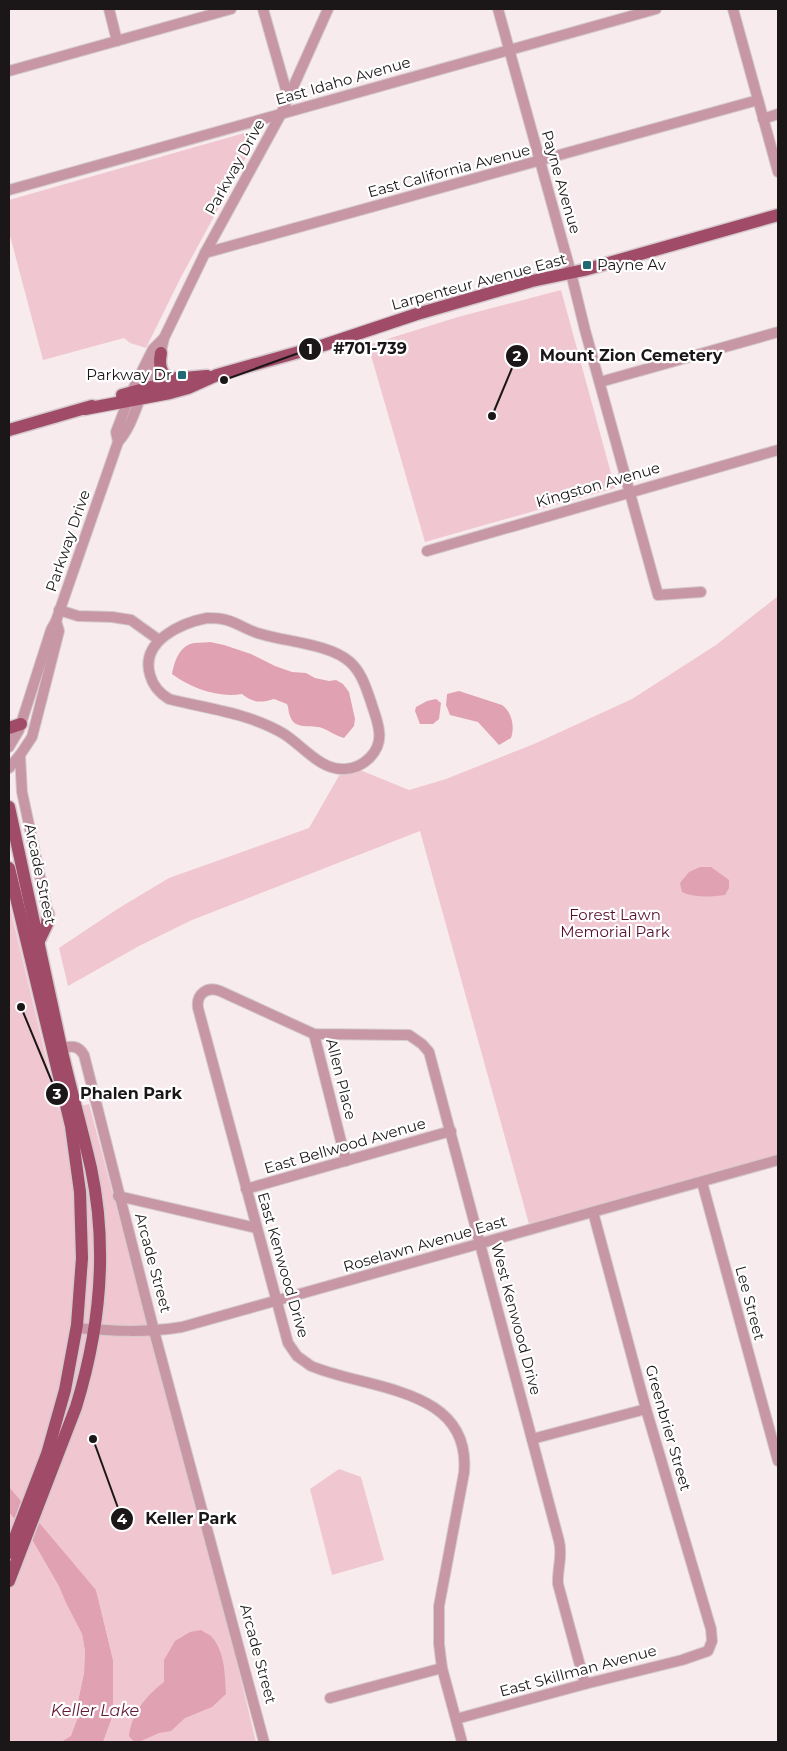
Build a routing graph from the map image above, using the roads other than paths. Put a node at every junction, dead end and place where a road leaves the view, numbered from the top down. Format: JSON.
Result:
{"nodes":[{"id":1,"x":109,"y":9,"type":"edge"},
{"id":2,"x":231,"y":9,"type":"edge"},
{"id":3,"x":263,"y":9,"type":"edge"},
{"id":4,"x":328,"y":9,"type":"edge"},
{"id":5,"x":498,"y":9,"type":"edge"},
{"id":6,"x":656,"y":9,"type":"edge"},
{"id":7,"x":733,"y":9,"type":"edge"},
{"id":8,"x":118,"y":41,"type":"junction"},
{"id":9,"x":509,"y":50,"type":"junction"},
{"id":10,"x":9,"y":71,"type":"edge"},
{"id":11,"x":288,"y":97,"type":"junction"},
{"id":12,"x":758,"y":100,"type":"junction"},
{"id":13,"x":281,"y":114,"type":"junction"},
{"id":14,"x":778,"y":114,"type":"edge"},
{"id":15,"x":763,"y":119,"type":"junction"},
{"id":16,"x":540,"y":161,"type":"junction"},
{"id":17,"x":778,"y":172,"type":"edge"},
{"id":18,"x":9,"y":190,"type":"edge"},
{"id":19,"x":778,"y":215,"type":"edge"},
{"id":20,"x":205,"y":253,"type":"junction"},
{"id":21,"x":572,"y":272,"type":"junction"},
{"id":22,"x":778,"y":332,"type":"edge"},
{"id":23,"x":164,"y":338,"type":"junction"},
{"id":24,"x":161,"y":353,"type":"junction"},
{"id":25,"x":217,"y":375,"type":"junction"},
{"id":26,"x":184,"y":378,"type":"junction"},
{"id":27,"x":600,"y":382,"type":"junction"},
{"id":28,"x":135,"y":396,"type":"junction"},
{"id":29,"x":9,"y":430,"type":"edge"},
{"id":30,"x":778,"y":450,"type":"edge"},
{"id":31,"x":630,"y":492,"type":"junction"},
{"id":32,"x":427,"y":551,"type":"dead end"},
{"id":33,"x":701,"y":592,"type":"dead end"},
{"id":34,"x":59,"y":610,"type":"junction"},
{"id":35,"x":56,"y":621,"type":"junction"},
{"id":36,"x":159,"y":640,"type":"junction"},
{"id":37,"x":15,"y":726,"type":"edge"},
{"id":38,"x":9,"y":747,"type":"edge"},
{"id":39,"x":20,"y":755,"type":"junction"},
{"id":40,"x":9,"y":768,"type":"edge"},
{"id":41,"x":9,"y":807,"type":"edge"},
{"id":42,"x":9,"y":868,"type":"edge"},
{"id":43,"x":48,"y":914,"type":"joint"},
{"id":44,"x":36,"y":949,"type":"junction"},
{"id":45,"x":314,"y":1034,"type":"junction"},
{"id":46,"x":57,"y":1049,"type":"junction"},
{"id":47,"x":451,"y":1131,"type":"junction"},
{"id":48,"x":778,"y":1160,"type":"edge"},
{"id":49,"x":346,"y":1161,"type":"junction"},
{"id":50,"x":702,"y":1182,"type":"junction"},
{"id":51,"x":246,"y":1189,"type":"junction"},
{"id":52,"x":118,"y":1196,"type":"junction"},
{"id":53,"x":592,"y":1212,"type":"junction"},
{"id":54,"x":256,"y":1228,"type":"junction"},
{"id":55,"x":481,"y":1244,"type":"junction"},
{"id":56,"x":276,"y":1301,"type":"junction"},
{"id":57,"x":77,"y":1328,"type":"junction"},
{"id":58,"x":95,"y":1330,"type":"junction"},
{"id":59,"x":154,"y":1331,"type":"junction"},
{"id":60,"x":646,"y":1409,"type":"junction"},
{"id":61,"x":532,"y":1439,"type":"junction"},
{"id":62,"x":778,"y":1461,"type":"edge"},
{"id":63,"x":39,"y":1488,"type":"junction"},
{"id":64,"x":12,"y":1554,"type":"edge"},
{"id":65,"x":9,"y":1581,"type":"edge"},
{"id":66,"x":708,"y":1651,"type":"joint"},
{"id":67,"x":442,"y":1668,"type":"junction"},
{"id":68,"x":585,"y":1684,"type":"junction"},
{"id":69,"x":330,"y":1698,"type":"dead end"},
{"id":70,"x":456,"y":1720,"type":"junction"},
{"id":71,"x":264,"y":1742,"type":"edge"},
{"id":72,"x":462,"y":1742,"type":"edge"}],
"edges":[{"from":1,"to":8,"type":"street"},
{"from":2,"to":8,"type":"street"},
{"from":3,"to":11,"type":"street"},
{"from":4,"to":11,"type":"street","name":"Parkway Drive"},
{"from":5,"to":9,"type":"street","name":"Payne Avenue"},
{"from":6,"to":9,"type":"street","name":"East Idaho Avenue"},
{"from":7,"to":12,"type":"street"},
{"from":8,"to":10,"type":"street"},
{"from":9,"to":13,"type":"street","name":"East Idaho Avenue"},
{"from":9,"to":16,"type":"street","name":"Payne Avenue"},
{"from":11,"to":13,"type":"street","name":"Parkway Drive"},
{"from":12,"to":15,"type":"street"},
{"from":12,"to":16,"type":"street","name":"East California Avenue"},
{"from":13,"to":18,"type":"street","name":"East Idaho Avenue"},
{"from":13,"to":20,"type":"street","name":"Parkway Drive"},
{"from":14,"to":15,"type":"street"},
{"from":15,"to":17,"type":"street"},
{"from":16,"to":20,"type":"street","name":"East California Avenue"},
{"from":16,"to":21,"type":"street","name":"Payne Avenue"},
{"from":19,"to":21,"type":"main road","name":"Larpenteur Avenue East"},
{"from":20,"to":23,"type":"street","name":"Parkway Drive"},
{"from":21,"to":25,"type":"main road","name":"Larpenteur Avenue East"},
{"from":21,"to":27,"type":"street","name":"Payne Avenue"},
{"from":22,"to":27,"type":"street"},
{"from":23,"to":24,"type":"street","name":"Parkway Drive"},
{"from":23,"to":28,"type":"street","name":"Parkway Drive"},
{"from":24,"to":26,"type":"main road"},
{"from":24,"to":28,"type":"street","name":"Parkway Drive"},
{"from":25,"to":26,"type":"main road","name":"Larpenteur Avenue East"},
{"from":25,"to":28,"type":"main road","name":"Larpenteur Avenue East"},
{"from":26,"to":28,"type":"main road","name":"Larpenteur Avenue East"},
{"from":27,"to":31,"type":"street","name":"Payne Avenue"},
{"from":28,"to":29,"type":"main road","name":"Larpenteur Avenue East"},
{"from":28,"to":34,"type":"street","name":"Parkway Drive"},
{"from":30,"to":31,"type":"street","name":"Kingston Avenue"},
{"from":31,"to":32,"type":"street","name":"Kingston Avenue"},
{"from":31,"to":33,"type":"street","name":"Payne Avenue"},
{"from":34,"to":35,"type":"street","name":"Parkway Drive"},
{"from":34,"to":36,"type":"street"},
{"from":35,"to":37,"type":"street","name":"Parkway Drive"},
{"from":35,"to":39,"type":"street","name":"Parkway Drive"},
{"from":36,"to":36,"type":"street"},
{"from":37,"to":38,"type":"street","name":"Parkway Drive"},
{"from":39,"to":40,"type":"street","name":"Parkway Drive"},
{"from":39,"to":43,"type":"street"},
{"from":41,"to":44,"type":"main road","name":"Arcade Street"},
{"from":42,"to":44,"type":"main road","name":"Arcade Street"},
{"from":43,"to":44,"type":"main road"},
{"from":44,"to":46,"type":"main road","name":"Arcade Street"},
{"from":45,"to":47,"type":"street","name":"West Kenwood Drive"},
{"from":45,"to":49,"type":"street","name":"Allen Place"},
{"from":45,"to":51,"type":"street","name":"East Kenwood Drive"},
{"from":46,"to":52,"type":"street","name":"Arcade Street"},
{"from":46,"to":57,"type":"main road"},
{"from":46,"to":58,"type":"main road"},
{"from":47,"to":49,"type":"street","name":"East Bellwood Avenue"},
{"from":47,"to":55,"type":"street","name":"West Kenwood Drive"},
{"from":48,"to":50,"type":"street","name":"Roselawn Avenue East"},
{"from":49,"to":51,"type":"street","name":"East Bellwood Avenue"},
{"from":50,"to":53,"type":"street","name":"Roselawn Avenue East"},
{"from":50,"to":62,"type":"street","name":"Lee Street"},
{"from":51,"to":54,"type":"street","name":"East Kenwood Drive"},
{"from":52,"to":54,"type":"street"},
{"from":52,"to":59,"type":"street","name":"Arcade Street"},
{"from":53,"to":55,"type":"street","name":"Roselawn Avenue East"},
{"from":53,"to":60,"type":"street","name":"Greenbrier Street"},
{"from":54,"to":56,"type":"street","name":"East Kenwood Drive"},
{"from":55,"to":56,"type":"street","name":"Roselawn Avenue East"},
{"from":55,"to":61,"type":"street","name":"West Kenwood Drive"},
{"from":56,"to":59,"type":"street","name":"Roselawn Avenue East"},
{"from":56,"to":67,"type":"street","name":"East Kenwood Drive"},
{"from":57,"to":58,"type":"street","name":"Roselawn Avenue East"},
{"from":57,"to":63,"type":"main road"},
{"from":58,"to":59,"type":"street","name":"Roselawn Avenue East"},
{"from":58,"to":63,"type":"main road"},
{"from":59,"to":71,"type":"street","name":"Arcade Street"},
{"from":60,"to":61,"type":"street"},
{"from":60,"to":66,"type":"street","name":"Greenbrier Street"},
{"from":61,"to":68,"type":"street","name":"West Kenwood Drive"},
{"from":63,"to":64,"type":"main road"},
{"from":64,"to":65,"type":"main road"},
{"from":66,"to":68,"type":"street","name":"East Skillman Avenue"},
{"from":67,"to":69,"type":"street"},
{"from":67,"to":70,"type":"street","name":"East Kenwood Drive"},
{"from":68,"to":70,"type":"street","name":"East Skillman Avenue"},
{"from":70,"to":72,"type":"street","name":"East Kenwood Drive"}]}
